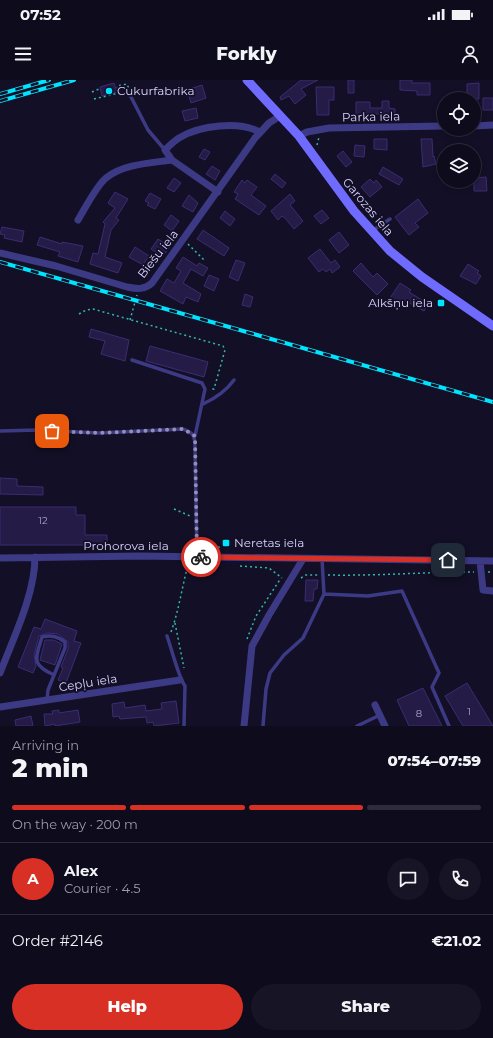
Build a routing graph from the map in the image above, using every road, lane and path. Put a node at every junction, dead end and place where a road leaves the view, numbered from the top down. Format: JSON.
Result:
{"nodes":[{"id":1,"x":247,"y":80,"type":"edge"},
{"id":2,"x":99,"y":89,"type":"dead end"},
{"id":3,"x":92,"y":92,"type":"dead end"},
{"id":4,"x":130,"y":94,"type":"joint"},
{"id":5,"x":94,"y":99,"type":"dead end"},
{"id":6,"x":280,"y":116,"type":"junction"},
{"id":7,"x":493,"y":125,"type":"edge"},
{"id":8,"x":437,"y":126,"type":"edge"},
{"id":9,"x":481,"y":126,"type":"edge"},
{"id":10,"x":260,"y":132,"type":"junction"},
{"id":11,"x":299,"y":136,"type":"junction"},
{"id":12,"x":165,"y":150,"type":"junction"},
{"id":13,"x":172,"y":160,"type":"junction"},
{"id":14,"x":218,"y":192,"type":"junction"},
{"id":15,"x":390,"y":218,"type":"dead end"},
{"id":16,"x":78,"y":220,"type":"dead end"},
{"id":17,"x":371,"y":231,"type":"junction"},
{"id":18,"x":183,"y":241,"type":"junction"},
{"id":19,"x":0,"y":253,"type":"edge"},
{"id":20,"x":205,"y":262,"type":"dead end"},
{"id":21,"x":139,"y":289,"type":"junction"},
{"id":22,"x":79,"y":314,"type":"dead end"},
{"id":23,"x":130,"y":320,"type":"junction"},
{"id":24,"x":493,"y":326,"type":"edge"},
{"id":25,"x":132,"y":360,"type":"dead end"},
{"id":26,"x":234,"y":380,"type":"dead end"},
{"id":27,"x":205,"y":389,"type":"junction"},
{"id":28,"x":203,"y":404,"type":"junction"},
{"id":29,"x":0,"y":431,"type":"edge"},
{"id":30,"x":195,"y":436,"type":"junction"},
{"id":31,"x":174,"y":510,"type":"dead end"},
{"id":32,"x":195,"y":518,"type":"junction"},
{"id":33,"x":220,"y":547,"type":"dead end"},
{"id":34,"x":196,"y":549,"type":"junction"},
{"id":35,"x":197,"y":557,"type":"junction"},
{"id":36,"x":0,"y":558,"type":"edge"},
{"id":37,"x":35,"y":558,"type":"junction"},
{"id":38,"x":303,"y":559,"type":"junction"},
{"id":39,"x":322,"y":559,"type":"junction"},
{"id":40,"x":480,"y":561,"type":"junction"},
{"id":41,"x":493,"y":561,"type":"edge"},
{"id":42,"x":181,"y":564,"type":"dead end"},
{"id":43,"x":237,"y":566,"type":"dead end"},
{"id":44,"x":481,"y":572,"type":"junction"},
{"id":45,"x":493,"y":572,"type":"edge"},
{"id":46,"x":323,"y":575,"type":"junction"},
{"id":47,"x":290,"y":580,"type":"junction"},
{"id":48,"x":493,"y":591,"type":"edge"},
{"id":49,"x":324,"y":594,"type":"junction"},
{"id":50,"x":174,"y":621,"type":"junction"},
{"id":51,"x":167,"y":636,"type":"joint"},
{"id":52,"x":180,"y":672,"type":"junction"},
{"id":53,"x":0,"y":673,"type":"edge"},
{"id":54,"x":54,"y":675,"type":"junction"},
{"id":55,"x":180,"y":680,"type":"junction"},
{"id":56,"x":46,"y":700,"type":"junction"},
{"id":57,"x":375,"y":706,"type":"dead end"},
{"id":58,"x":0,"y":707,"type":"edge"},
{"id":59,"x":380,"y":715,"type":"junction"},
{"id":60,"x":184,"y":726,"type":"edge"},
{"id":61,"x":244,"y":726,"type":"edge"},
{"id":62,"x":263,"y":726,"type":"edge"},
{"id":63,"x":357,"y":726,"type":"edge"},
{"id":64,"x":385,"y":726,"type":"edge"},
{"id":65,"x":449,"y":726,"type":"edge"}],
"edges":[{"from":1,"to":6,"type":"main road","name":"Garozas iela"},
{"from":2,"to":3,"type":"path"},
{"from":4,"to":5,"type":"path"},
{"from":4,"to":12,"type":"lane"},
{"from":6,"to":10,"type":"street","name":"Biešu iela"},
{"from":6,"to":11,"type":"main road","name":"Garozas iela"},
{"from":7,"to":9,"type":"street"},
{"from":8,"to":11,"type":"street","name":"Parka iela"},
{"from":10,"to":12,"type":"street"},
{"from":10,"to":14,"type":"street","name":"Biešu iela"},
{"from":11,"to":17,"type":"main road","name":"Garozas iela"},
{"from":12,"to":13,"type":"street"},
{"from":13,"to":14,"type":"street"},
{"from":13,"to":16,"type":"street"},
{"from":14,"to":18,"type":"street","name":"Biešu iela"},
{"from":15,"to":17,"type":"lane"},
{"from":17,"to":24,"type":"main road","name":"Garozas iela"},
{"from":18,"to":20,"type":"path"},
{"from":18,"to":21,"type":"street","name":"Biešu iela"},
{"from":19,"to":21,"type":"street","name":"Biešu iela"},
{"from":21,"to":23,"type":"path"},
{"from":22,"to":23,"type":"path"},
{"from":23,"to":27,"type":"path"},
{"from":25,"to":27,"type":"lane"},
{"from":26,"to":28,"type":"lane"},
{"from":27,"to":28,"type":"lane"},
{"from":28,"to":30,"type":"lane"},
{"from":29,"to":30,"type":"lane"},
{"from":30,"to":32,"type":"lane"},
{"from":31,"to":32,"type":"path"},
{"from":32,"to":34,"type":"lane"},
{"from":33,"to":34,"type":"path"},
{"from":34,"to":35,"type":"lane"},
{"from":35,"to":37,"type":"street","name":"Prohorova iela"},
{"from":35,"to":38,"type":"street","name":"Prohorova iela"},
{"from":36,"to":37,"type":"street","name":"Prohorova iela"},
{"from":37,"to":53,"type":"street"},
{"from":38,"to":39,"type":"street","name":"Prohorova iela"},
{"from":38,"to":47,"type":"street"},
{"from":39,"to":40,"type":"street","name":"Prohorova iela"},
{"from":39,"to":46,"type":"lane"},
{"from":40,"to":41,"type":"street","name":"Prohorova iela"},
{"from":40,"to":44,"type":"street"},
{"from":42,"to":50,"type":"path"},
{"from":43,"to":47,"type":"path"},
{"from":44,"to":45,"type":"path"},
{"from":44,"to":46,"type":"path"},
{"from":44,"to":48,"type":"street"},
{"from":46,"to":47,"type":"path"},
{"from":46,"to":49,"type":"lane"},
{"from":47,"to":61,"type":"street"},
{"from":49,"to":62,"type":"lane"},
{"from":49,"to":65,"type":"lane"},
{"from":50,"to":51,"type":"path"},
{"from":50,"to":52,"type":"path"},
{"from":51,"to":52,"type":"lane"},
{"from":52,"to":55,"type":"lane"},
{"from":54,"to":54,"type":"lane"},
{"from":54,"to":56,"type":"lane"},
{"from":55,"to":56,"type":"street","name":"Cepļu iela"},
{"from":55,"to":60,"type":"lane"},
{"from":56,"to":58,"type":"street","name":"Cepļu iela"},
{"from":57,"to":59,"type":"street"},
{"from":59,"to":63,"type":"lane"},
{"from":59,"to":64,"type":"street"}]}
